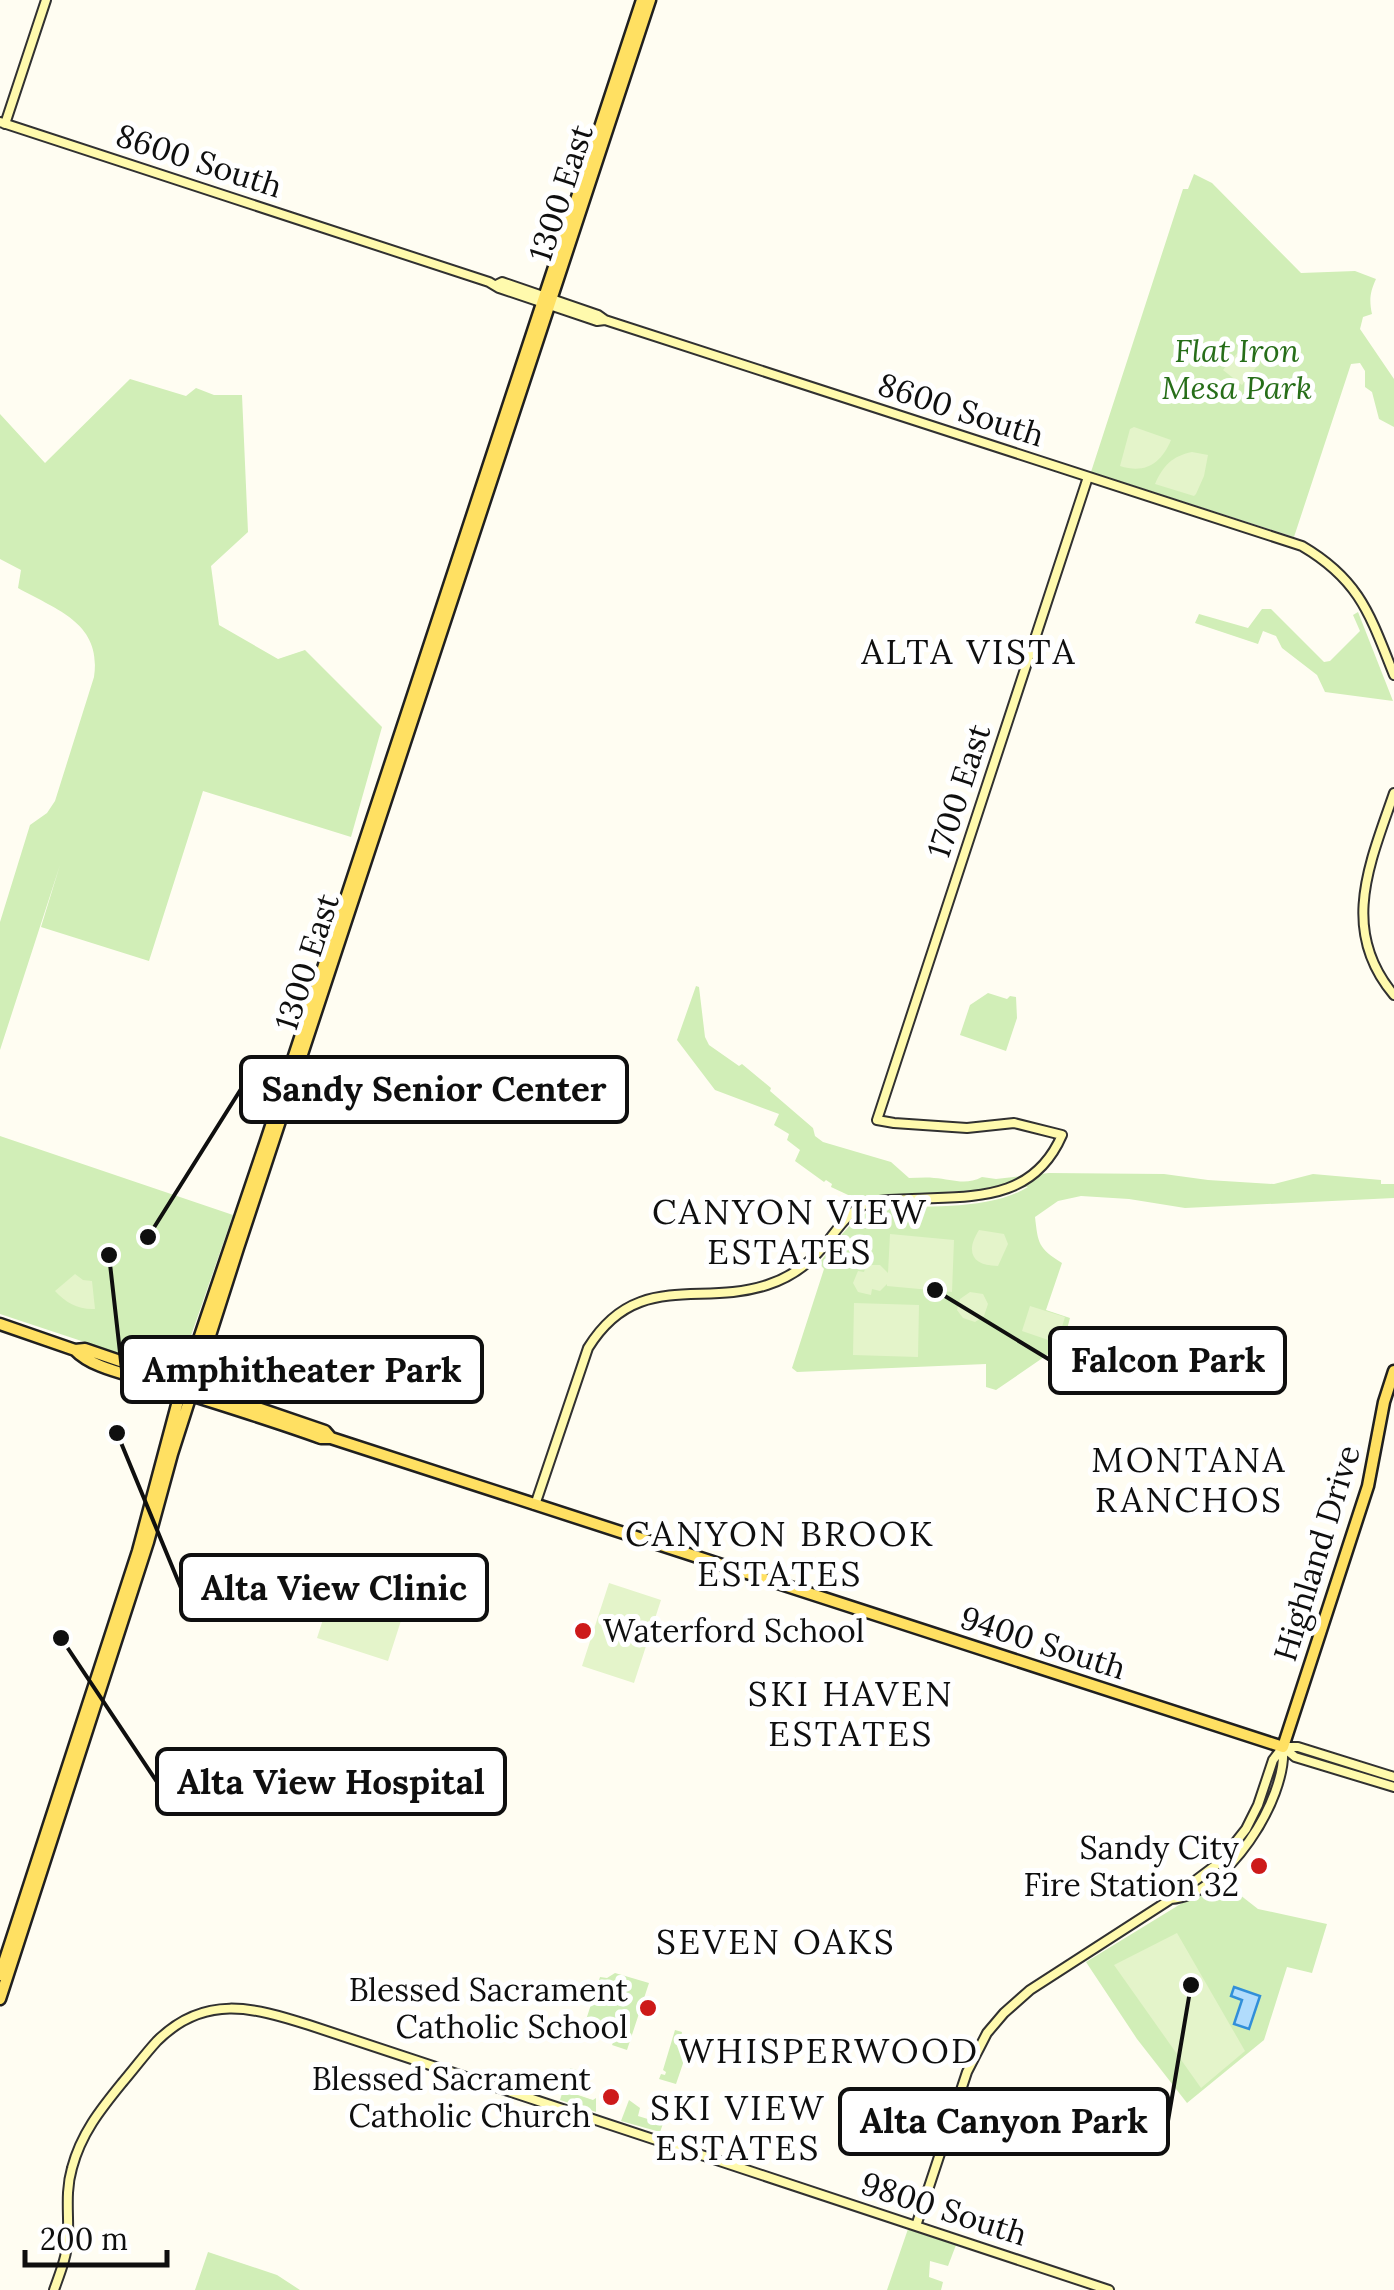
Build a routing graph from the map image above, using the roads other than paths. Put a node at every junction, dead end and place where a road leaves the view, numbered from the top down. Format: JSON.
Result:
{"nodes":[{"id":1,"x":46,"y":0,"type":"edge"},
{"id":2,"x":642,"y":0,"type":"edge"},
{"id":3,"x":650,"y":0,"type":"edge"},
{"id":4,"x":3,"y":123,"type":"edge"},
{"id":5,"x":578,"y":209,"type":"junction"},
{"id":6,"x":548,"y":301,"type":"junction"},
{"id":7,"x":1088,"y":477,"type":"junction"},
{"id":8,"x":1394,"y":674,"type":"edge"},
{"id":9,"x":1394,"y":793,"type":"edge"},
{"id":10,"x":1394,"y":995,"type":"edge"},
{"id":11,"x":0,"y":1324,"type":"edge"},
{"id":12,"x":1394,"y":1370,"type":"edge"},
{"id":13,"x":188,"y":1389,"type":"junction"},
{"id":14,"x":535,"y":1505,"type":"junction"},
{"id":15,"x":1283,"y":1747,"type":"junction"},
{"id":16,"x":1394,"y":1776,"type":"edge"},
{"id":17,"x":1394,"y":1787,"type":"edge"},
{"id":18,"x":0,"y":1975,"type":"edge"},
{"id":19,"x":0,"y":1999,"type":"edge"},
{"id":20,"x":916,"y":2226,"type":"junction"},
{"id":21,"x":54,"y":2290,"type":"edge"},
{"id":22,"x":1109,"y":2290,"type":"edge"}],
"edges":[{"from":1,"to":4,"type":"street"},
{"from":2,"to":5,"type":"main road","name":"1300 East"},
{"from":3,"to":5,"type":"main road","name":"1300 East"},
{"from":4,"to":6,"type":"street","name":"8600 South"},
{"from":5,"to":6,"type":"main road","name":"1300 East"},
{"from":6,"to":7,"type":"street","name":"8600 South"},
{"from":6,"to":13,"type":"main road","name":"1300 East"},
{"from":7,"to":8,"type":"street","name":"8600 South"},
{"from":7,"to":14,"type":"street","name":"1700 East"},
{"from":9,"to":10,"type":"street"},
{"from":11,"to":13,"type":"main road","name":"9400 South"},
{"from":12,"to":15,"type":"main road","name":"Highland Drive"},
{"from":13,"to":14,"type":"main road","name":"9400 South"},
{"from":13,"to":18,"type":"main road","name":"1300 East"},
{"from":13,"to":19,"type":"main road","name":"1300 East"},
{"from":14,"to":15,"type":"main road","name":"9400 South"},
{"from":15,"to":16,"type":"street","name":"9400 South"},
{"from":15,"to":17,"type":"street","name":"9400 South"},
{"from":15,"to":20,"type":"street","name":"Highland Drive"},
{"from":20,"to":21,"type":"street","name":"9800 South"},
{"from":20,"to":22,"type":"street","name":"9800 South"}]}
